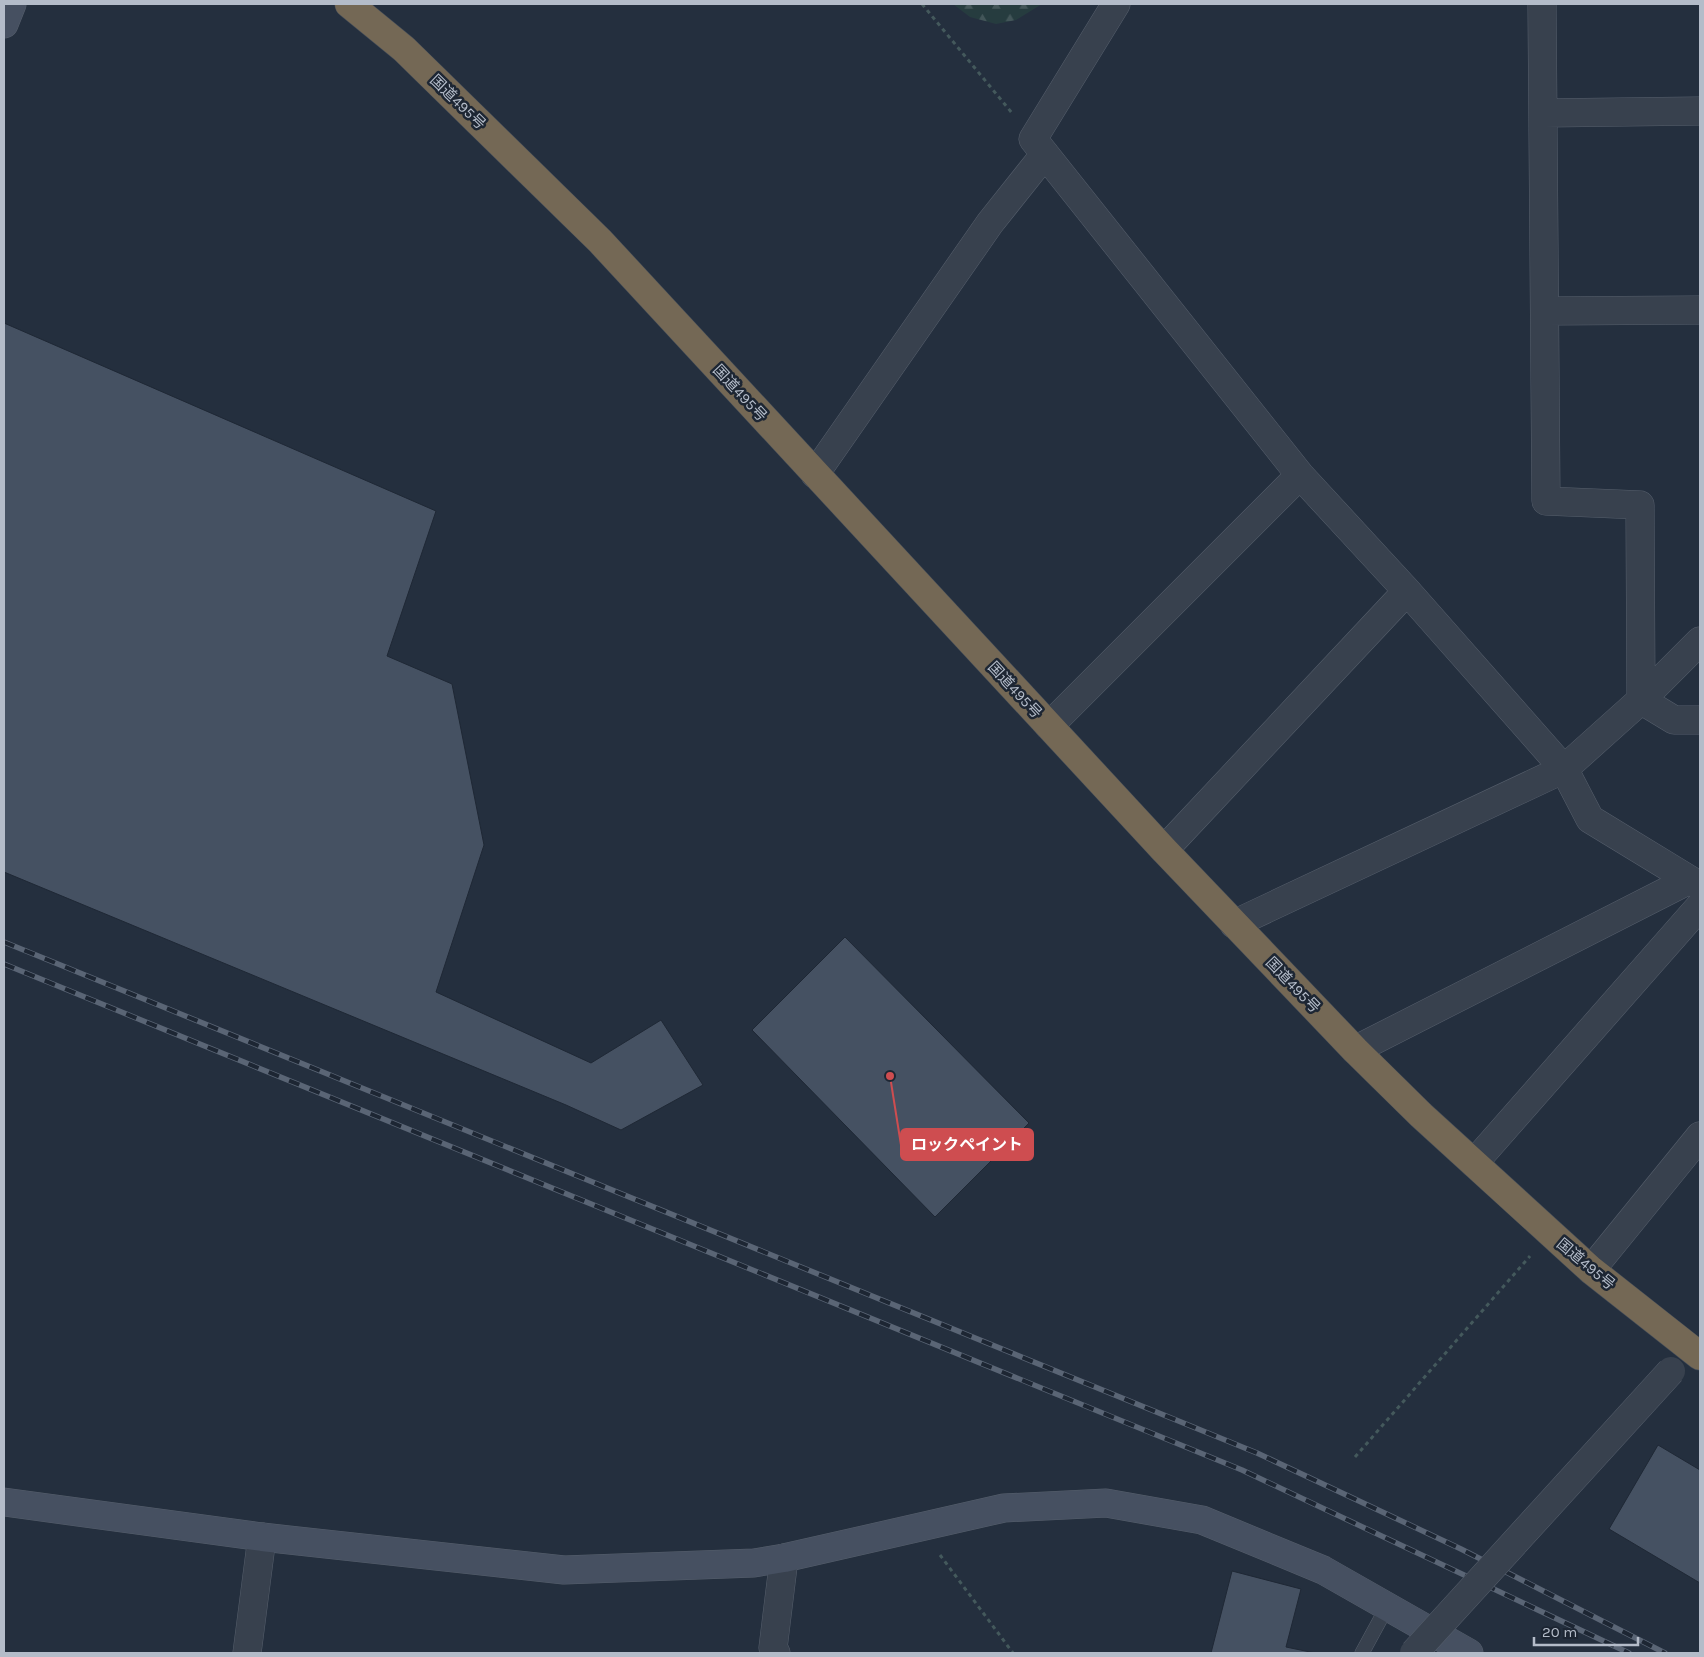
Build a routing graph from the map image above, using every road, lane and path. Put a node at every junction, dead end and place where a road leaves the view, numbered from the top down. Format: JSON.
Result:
{"nodes":[{"id":1,"x":12,"y":4,"type":"edge"},
{"id":2,"x":349,"y":4,"type":"edge"},
{"id":3,"x":922,"y":4,"type":"edge"},
{"id":4,"x":1116,"y":4,"type":"edge"},
{"id":5,"x":1542,"y":4,"type":"edge"},
{"id":6,"x":4,"y":24,"type":"edge"},
{"id":7,"x":1700,"y":111,"type":"edge"},
{"id":8,"x":1544,"y":113,"type":"junction"},
{"id":9,"x":1039,"y":146,"type":"junction"},
{"id":10,"x":1700,"y":310,"type":"edge"},
{"id":11,"x":1546,"y":311,"type":"junction"},
{"id":12,"x":814,"y":474,"type":"junction"},
{"id":13,"x":1300,"y":475,"type":"junction"},
{"id":14,"x":1407,"y":591,"type":"junction"},
{"id":15,"x":1700,"y":641,"type":"edge"},
{"id":16,"x":1641,"y":700,"type":"junction"},
{"id":17,"x":1700,"y":720,"type":"edge"},
{"id":18,"x":1049,"y":726,"type":"junction"},
{"id":19,"x":1564,"y":769,"type":"junction"},
{"id":20,"x":1164,"y":850,"type":"junction"},
{"id":21,"x":1695,"y":883,"type":"edge"},
{"id":22,"x":1700,"y":906,"type":"edge"},
{"id":23,"x":1234,"y":924,"type":"junction"},
{"id":24,"x":1355,"y":1050,"type":"junction"},
{"id":25,"x":1700,"y":1136,"type":"edge"},
{"id":26,"x":1474,"y":1163,"type":"junction"},
{"id":27,"x":1550,"y":1233,"type":"junction"},
{"id":28,"x":1591,"y":1270,"type":"junction"},
{"id":29,"x":1700,"y":1356,"type":"edge"},
{"id":30,"x":1670,"y":1371,"type":"dead end"},
{"id":31,"x":1355,"y":1457,"type":"dead end"},
{"id":32,"x":4,"y":1502,"type":"edge"},
{"id":33,"x":932,"y":1525,"type":"junction"},
{"id":34,"x":262,"y":1537,"type":"junction"},
{"id":35,"x":784,"y":1558,"type":"junction"},
{"id":36,"x":1388,"y":1607,"type":"junction"},
{"id":37,"x":774,"y":1651,"type":"edge"},
{"id":38,"x":247,"y":1653,"type":"edge"},
{"id":39,"x":1013,"y":1653,"type":"edge"},
{"id":40,"x":1362,"y":1653,"type":"edge"},
{"id":41,"x":1414,"y":1653,"type":"edge"},
{"id":42,"x":1469,"y":1653,"type":"edge"}],
"edges":[{"from":1,"to":6,"type":"street"},
{"from":2,"to":12,"type":"highway","name":"国道495号"},
{"from":3,"to":9,"type":"path"},
{"from":4,"to":9,"type":"street"},
{"from":5,"to":8,"type":"street"},
{"from":7,"to":8,"type":"street"},
{"from":8,"to":11,"type":"street"},
{"from":9,"to":12,"type":"street"},
{"from":9,"to":13,"type":"street"},
{"from":10,"to":11,"type":"street"},
{"from":11,"to":16,"type":"street"},
{"from":12,"to":18,"type":"highway","name":"国道495号"},
{"from":13,"to":14,"type":"street"},
{"from":13,"to":18,"type":"street"},
{"from":14,"to":19,"type":"street"},
{"from":14,"to":20,"type":"street"},
{"from":15,"to":16,"type":"street"},
{"from":16,"to":17,"type":"street"},
{"from":16,"to":19,"type":"street"},
{"from":18,"to":20,"type":"highway","name":"国道495号"},
{"from":19,"to":21,"type":"street"},
{"from":19,"to":23,"type":"street"},
{"from":20,"to":23,"type":"highway","name":"国道495号"},
{"from":21,"to":24,"type":"street"},
{"from":22,"to":26,"type":"street"},
{"from":23,"to":24,"type":"highway","name":"国道495号"},
{"from":24,"to":26,"type":"highway","name":"国道495号"},
{"from":25,"to":28,"type":"street"},
{"from":26,"to":27,"type":"highway","name":"国道495号"},
{"from":27,"to":28,"type":"highway","name":"国道495号"},
{"from":27,"to":31,"type":"path"},
{"from":28,"to":29,"type":"highway","name":"国道495号"},
{"from":30,"to":41,"type":"street","bridge":true},
{"from":32,"to":34,"type":"street"},
{"from":33,"to":35,"type":"street"},
{"from":33,"to":36,"type":"street"},
{"from":33,"to":39,"type":"path"},
{"from":34,"to":35,"type":"street"},
{"from":34,"to":38,"type":"street"},
{"from":35,"to":37,"type":"street"},
{"from":36,"to":40,"type":"lane"},
{"from":36,"to":42,"type":"street"}]}
